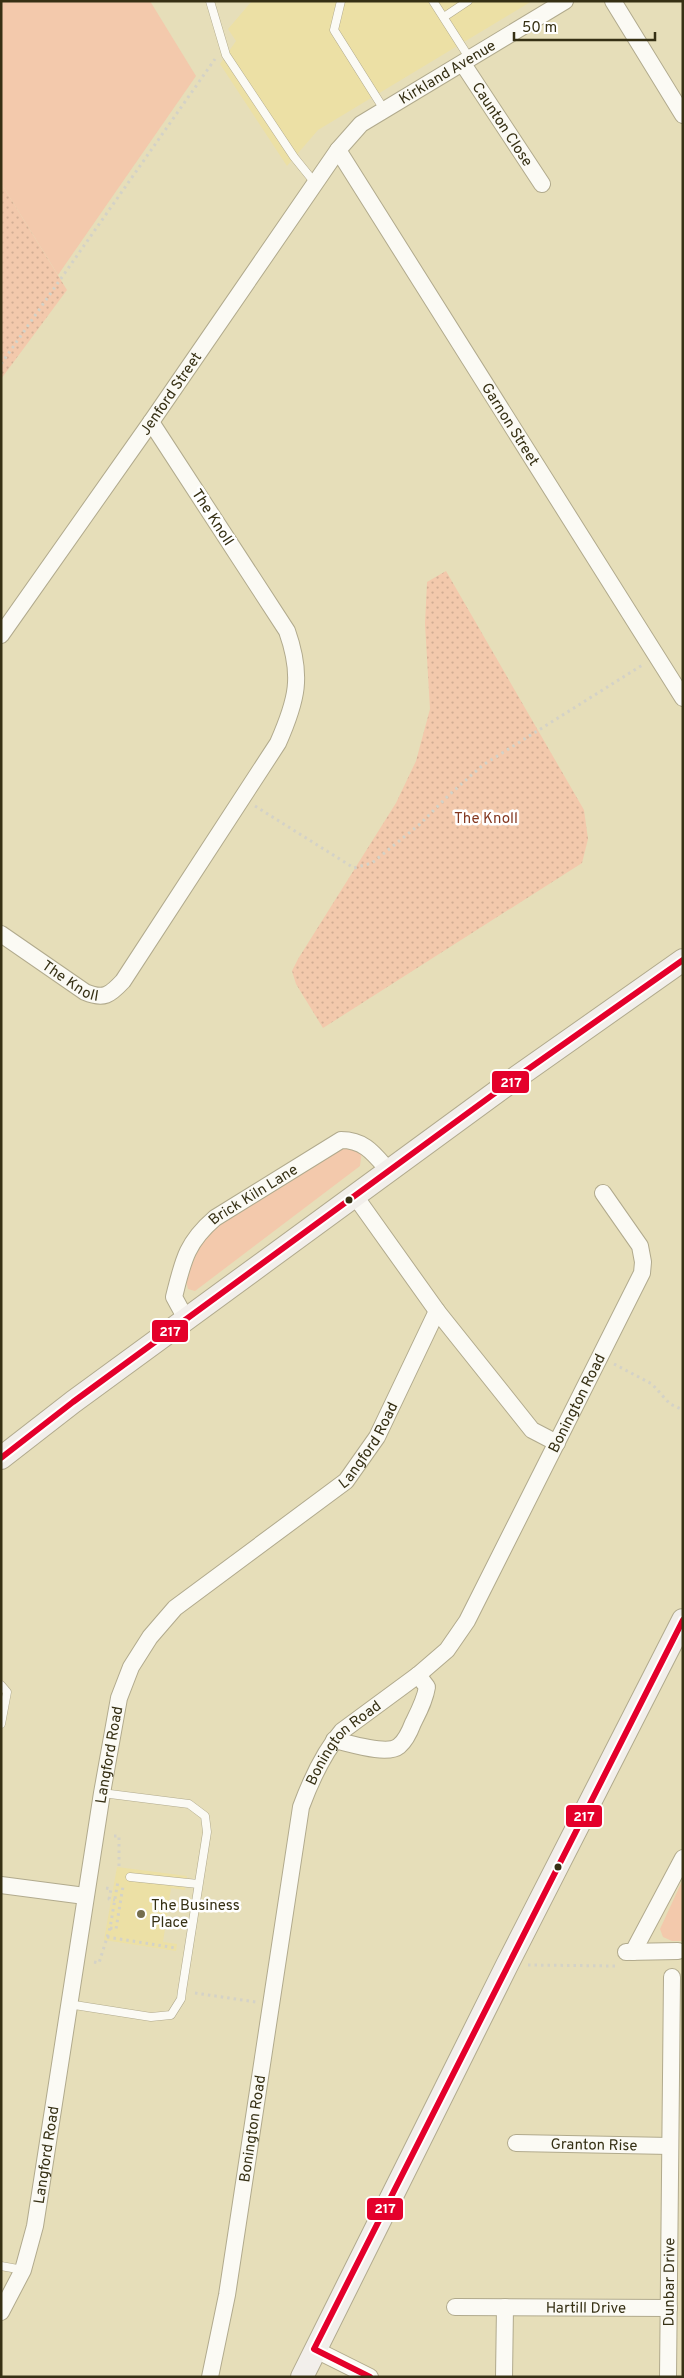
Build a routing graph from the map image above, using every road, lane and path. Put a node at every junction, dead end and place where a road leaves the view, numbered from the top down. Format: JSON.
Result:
{"nodes":[{"id":1,"x":210,"y":1,"type":"edge"},
{"id":2,"x":340,"y":1,"type":"edge"},
{"id":3,"x":432,"y":1,"type":"edge"},
{"id":4,"x":468,"y":1,"type":"edge"},
{"id":5,"x":565,"y":1,"type":"edge"},
{"id":6,"x":613,"y":1,"type":"edge"},
{"id":7,"x":444,"y":17,"type":"junction"},
{"id":8,"x":226,"y":55,"type":"junction"},
{"id":9,"x":467,"y":62,"type":"junction"},
{"id":10,"x":385,"y":111,"type":"junction"},
{"id":11,"x":683,"y":115,"type":"edge"},
{"id":12,"x":338,"y":150,"type":"junction"},
{"id":13,"x":315,"y":183,"type":"junction"},
{"id":14,"x":542,"y":184,"type":"dead end"},
{"id":15,"x":1,"y":364,"type":"edge"},
{"id":16,"x":151,"y":422,"type":"junction"},
{"id":17,"x":1,"y":635,"type":"edge"},
{"id":18,"x":656,"y":656,"type":"junction"},
{"id":19,"x":683,"y":698,"type":"edge"},
{"id":20,"x":242,"y":797,"type":"junction"},
{"id":21,"x":1,"y":934,"type":"edge"},
{"id":22,"x":683,"y":960,"type":"edge"},
{"id":23,"x":389,"y":1171,"type":"junction"},
{"id":24,"x":603,"y":1193,"type":"dead end"},
{"id":25,"x":355,"y":1196,"type":"junction"},
{"id":26,"x":437,"y":1311,"type":"junction"},
{"id":27,"x":186,"y":1320,"type":"junction"},
{"id":28,"x":600,"y":1357,"type":"junction"},
{"id":29,"x":683,"y":1410,"type":"edge"},
{"id":30,"x":557,"y":1443,"type":"junction"},
{"id":31,"x":1,"y":1458,"type":"edge"},
{"id":32,"x":683,"y":1620,"type":"edge"},
{"id":33,"x":418,"y":1675,"type":"junction"},
{"id":34,"x":1,"y":1685,"type":"edge"},
{"id":35,"x":1,"y":1724,"type":"edge"},
{"id":36,"x":334,"y":1740,"type":"junction"},
{"id":37,"x":102,"y":1792,"type":"junction"},
{"id":38,"x":114,"y":1836,"type":"dead end"},
{"id":39,"x":683,"y":1858,"type":"edge"},
{"id":40,"x":130,"y":1877,"type":"dead end"},
{"id":41,"x":198,"y":1884,"type":"junction"},
{"id":42,"x":1,"y":1885,"type":"edge"},
{"id":43,"x":123,"y":1885,"type":"dead end"},
{"id":44,"x":106,"y":1888,"type":"dead end"},
{"id":45,"x":85,"y":1896,"type":"junction"},
{"id":46,"x":115,"y":1900,"type":"junction"},
{"id":47,"x":110,"y":1928,"type":"junction"},
{"id":48,"x":107,"y":1937,"type":"junction"},
{"id":49,"x":188,"y":1950,"type":"junction"},
{"id":50,"x":678,"y":1951,"type":"dead end"},
{"id":51,"x":627,"y":1957,"type":"junction"},
{"id":52,"x":94,"y":1962,"type":"dead end"},
{"id":53,"x":507,"y":1965,"type":"junction"},
{"id":54,"x":672,"y":1977,"type":"dead end"},
{"id":55,"x":182,"y":1991,"type":"junction"},
{"id":56,"x":68,"y":2004,"type":"junction"},
{"id":57,"x":273,"y":2004,"type":"junction"},
{"id":58,"x":677,"y":2064,"type":"edge"},
{"id":59,"x":516,"y":2143,"type":"dead end"},
{"id":60,"x":670,"y":2146,"type":"junction"},
{"id":61,"x":1,"y":2266,"type":"edge"},
{"id":62,"x":23,"y":2270,"type":"junction"},
{"id":63,"x":455,"y":2306,"type":"dead end"},
{"id":64,"x":505,"y":2307,"type":"junction"},
{"id":65,"x":669,"y":2308,"type":"junction"},
{"id":66,"x":1,"y":2312,"type":"edge"},
{"id":67,"x":314,"y":2349,"type":"junction"},
{"id":68,"x":210,"y":2377,"type":"edge"},
{"id":69,"x":302,"y":2377,"type":"edge"},
{"id":70,"x":370,"y":2377,"type":"edge"},
{"id":71,"x":504,"y":2377,"type":"edge"},
{"id":72,"x":668,"y":2377,"type":"edge"}],
"edges":[{"from":1,"to":8,"type":"lane"},
{"from":2,"to":10,"type":"lane"},
{"from":3,"to":7,"type":"lane"},
{"from":4,"to":7,"type":"lane"},
{"from":5,"to":9,"type":"street","name":"Kirkland Avenue"},
{"from":6,"to":11,"type":"street"},
{"from":7,"to":9,"type":"lane"},
{"from":8,"to":13,"type":"lane"},
{"from":8,"to":15,"type":"path"},
{"from":9,"to":10,"type":"street","name":"Kirkland Avenue"},
{"from":9,"to":14,"type":"street","name":"Caunton Close"},
{"from":10,"to":12,"type":"street","name":"Kirkland Avenue"},
{"from":12,"to":13,"type":"street","name":"Jenford Street"},
{"from":12,"to":18,"type":"street","name":"Garnon Street"},
{"from":13,"to":16,"type":"street","name":"Jenford Street"},
{"from":16,"to":17,"type":"street","name":"Jenford Street"},
{"from":16,"to":20,"type":"street","name":"The Knoll"},
{"from":18,"to":19,"type":"street","name":"Garnon Street"},
{"from":18,"to":20,"type":"path"},
{"from":20,"to":21,"type":"street","name":"The Knoll"},
{"from":22,"to":23,"type":"street"},
{"from":23,"to":25,"type":"street"},
{"from":23,"to":27,"type":"street","name":"Brick Kiln Lane"},
{"from":24,"to":28,"type":"street","name":"Bonington Road"},
{"from":25,"to":26,"type":"street"},
{"from":25,"to":27,"type":"street"},
{"from":26,"to":30,"type":"street"},
{"from":26,"to":37,"type":"street","name":"Langford Road"},
{"from":27,"to":31,"type":"street"},
{"from":28,"to":29,"type":"path"},
{"from":28,"to":30,"type":"street","name":"Bonington Road"},
{"from":30,"to":33,"type":"street","name":"Bonington Road"},
{"from":32,"to":53,"type":"street"},
{"from":33,"to":36,"type":"street","name":"Bonington Road"},
{"from":33,"to":36,"type":"street"},
{"from":34,"to":35,"type":"lane"},
{"from":36,"to":57,"type":"street","name":"Bonington Road"},
{"from":37,"to":41,"type":"lane"},
{"from":37,"to":45,"type":"street","name":"Langford Road"},
{"from":38,"to":46,"type":"path"},
{"from":39,"to":51,"type":"street"},
{"from":40,"to":41,"type":"lane"},
{"from":41,"to":49,"type":"lane"},
{"from":42,"to":45,"type":"street"},
{"from":43,"to":47,"type":"path"},
{"from":44,"to":46,"type":"path"},
{"from":45,"to":56,"type":"street","name":"Langford Road"},
{"from":46,"to":47,"type":"path"},
{"from":47,"to":48,"type":"path"},
{"from":48,"to":49,"type":"path"},
{"from":48,"to":52,"type":"path"},
{"from":49,"to":55,"type":"lane"},
{"from":50,"to":51,"type":"street"},
{"from":51,"to":53,"type":"path"},
{"from":53,"to":67,"type":"street"},
{"from":54,"to":58,"type":"street","name":"Dunbar Drive"},
{"from":55,"to":56,"type":"lane"},
{"from":55,"to":57,"type":"path"},
{"from":56,"to":62,"type":"street","name":"Langford Road"},
{"from":57,"to":68,"type":"street","name":"Bonington Road"},
{"from":58,"to":60,"type":"street","name":"Dunbar Drive"},
{"from":59,"to":60,"type":"street","name":"Granton Rise"},
{"from":60,"to":65,"type":"street","name":"Dunbar Drive"},
{"from":61,"to":62,"type":"lane"},
{"from":62,"to":66,"type":"street","name":"Langford Road"},
{"from":63,"to":64,"type":"street","name":"Hartill Drive"},
{"from":64,"to":65,"type":"street","name":"Hartill Drive"},
{"from":64,"to":71,"type":"street"},
{"from":65,"to":72,"type":"street","name":"Dunbar Drive"},
{"from":67,"to":69,"type":"street"},
{"from":67,"to":70,"type":"street"}]}
